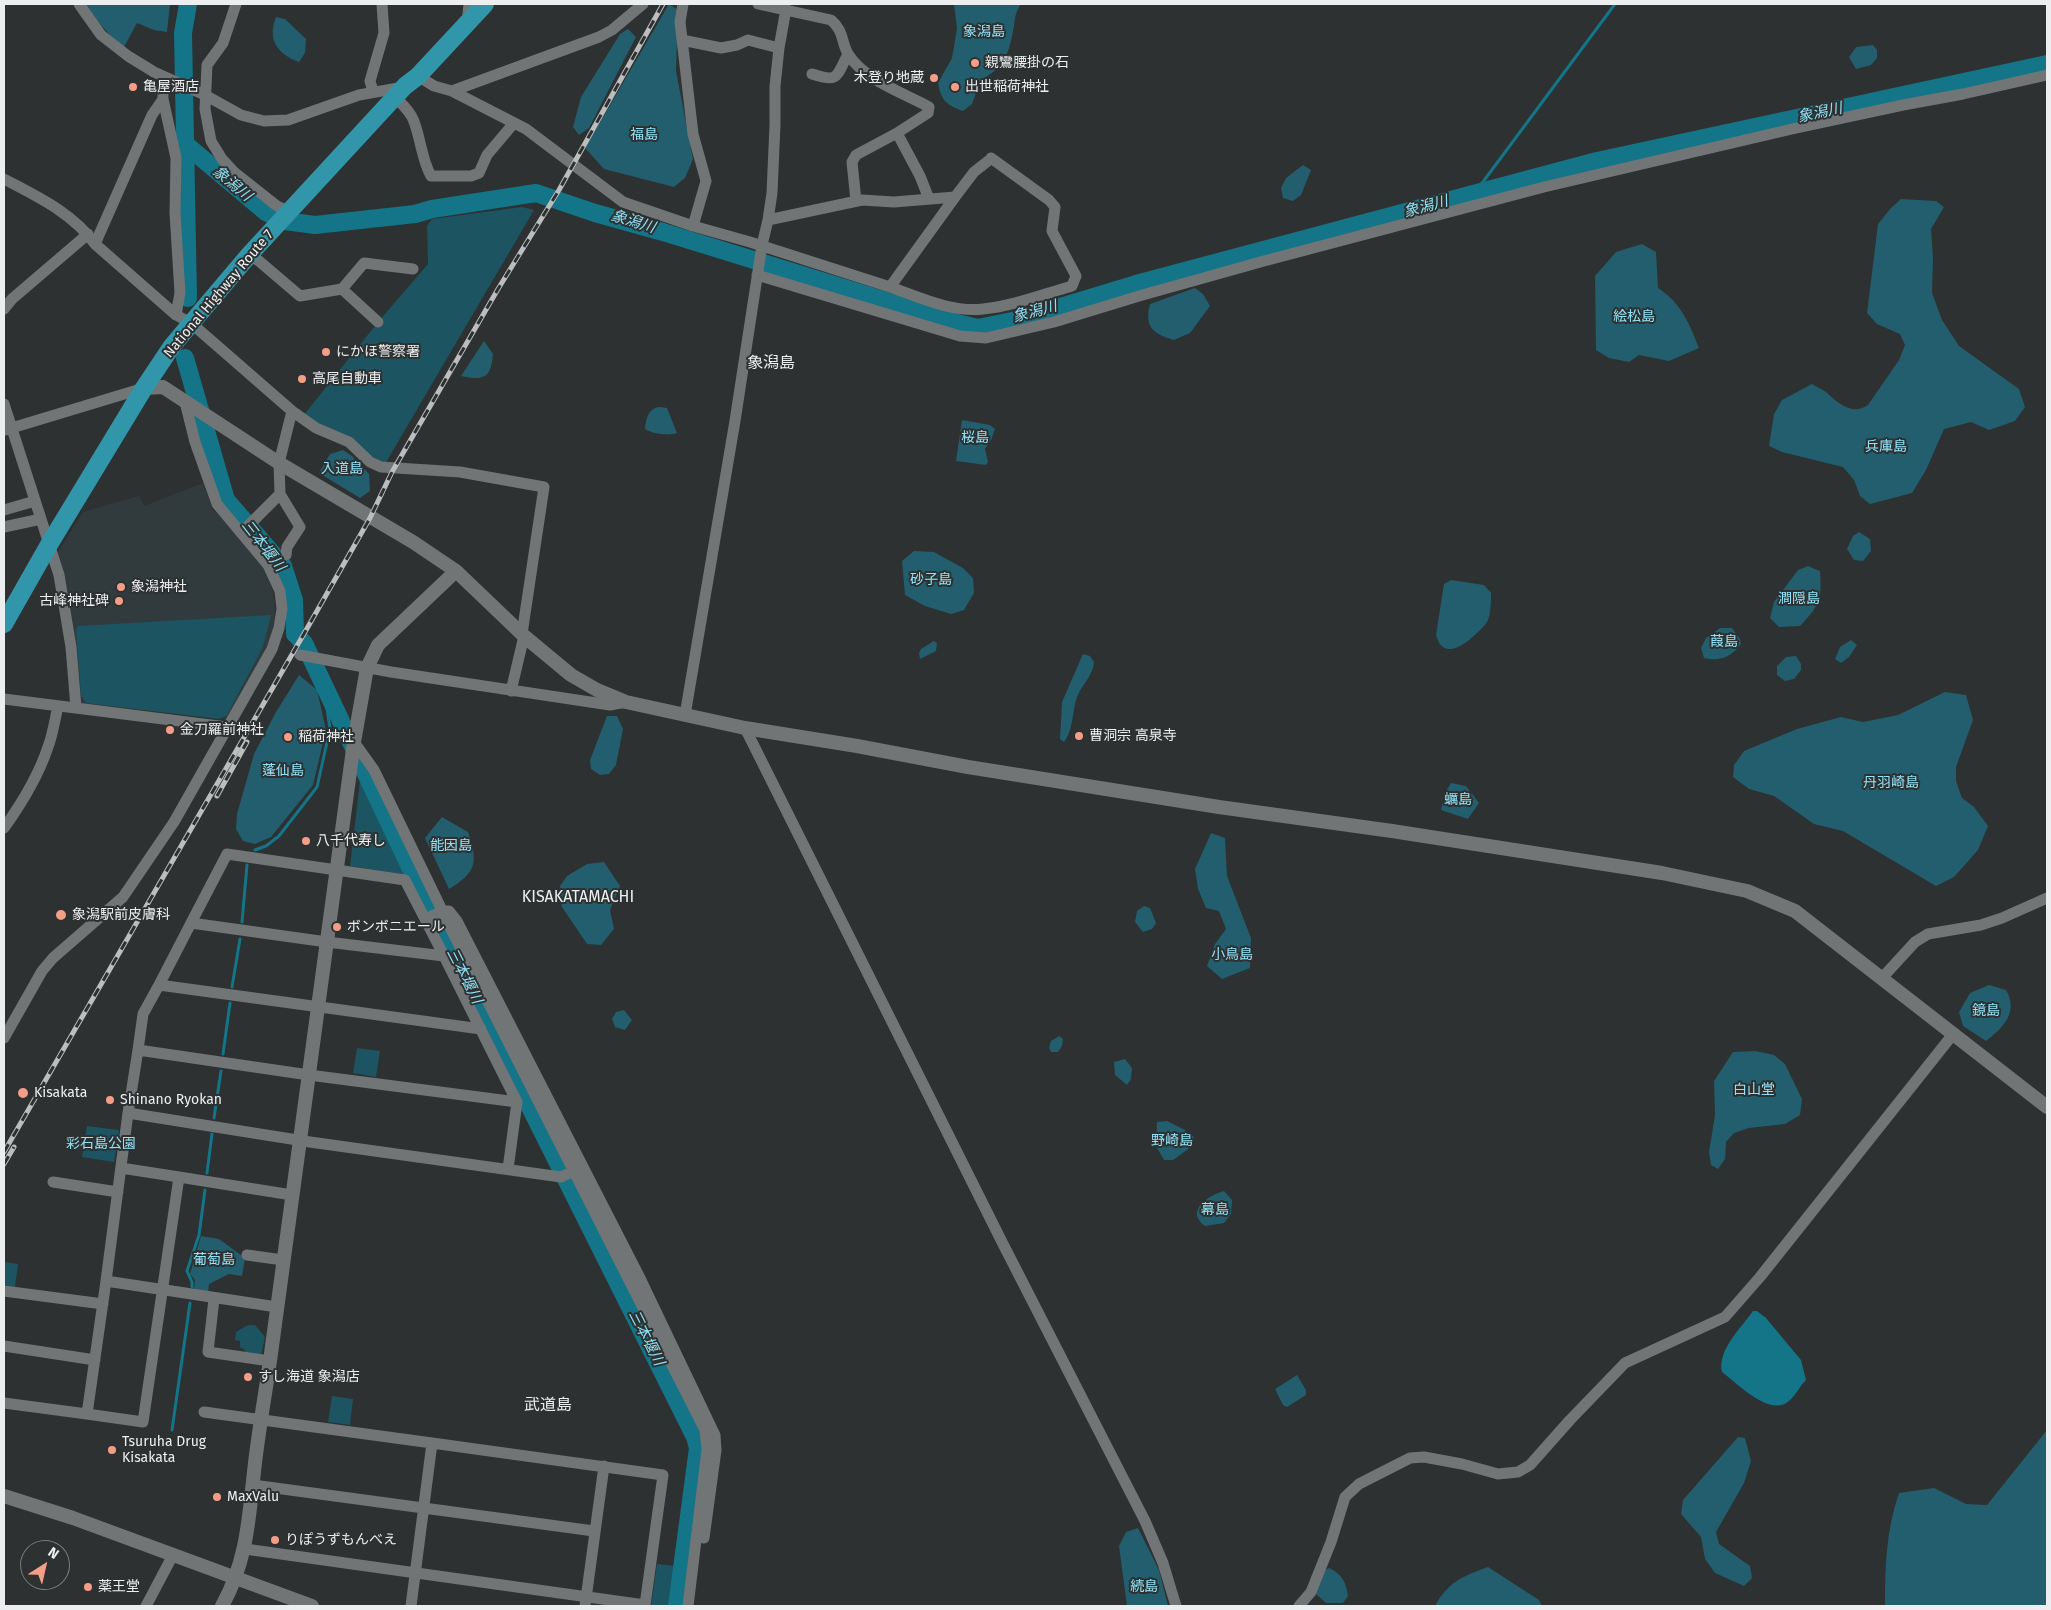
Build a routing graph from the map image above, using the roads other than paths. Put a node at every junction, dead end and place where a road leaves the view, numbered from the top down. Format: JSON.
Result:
{"nodes":[{"id":1,"x":79,"y":4,"type":"edge"},
{"id":2,"x":236,"y":4,"type":"edge"},
{"id":3,"x":382,"y":4,"type":"edge"},
{"id":4,"x":469,"y":4,"type":"edge"},
{"id":5,"x":485,"y":4,"type":"edge"},
{"id":6,"x":643,"y":4,"type":"edge"},
{"id":7,"x":683,"y":4,"type":"edge"},
{"id":8,"x":763,"y":4,"type":"edge"},
{"id":9,"x":786,"y":9,"type":"junction"},
{"id":10,"x":467,"y":24,"type":"junction"},
{"id":11,"x":682,"y":40,"type":"junction"},
{"id":12,"x":779,"y":48,"type":"junction"},
{"id":13,"x":848,"y":54,"type":"junction"},
{"id":14,"x":812,"y":74,"type":"dead end"},
{"id":15,"x":2047,"y":75,"type":"edge"},
{"id":16,"x":165,"y":78,"type":"junction"},
{"id":17,"x":406,"y":86,"type":"junction"},
{"id":18,"x":373,"y":91,"type":"junction"},
{"id":19,"x":452,"y":91,"type":"junction"},
{"id":20,"x":205,"y":95,"type":"junction"},
{"id":21,"x":163,"y":99,"type":"junction"},
{"id":22,"x":514,"y":122,"type":"junction"},
{"id":23,"x":897,"y":133,"type":"junction"},
{"id":24,"x":4,"y":179,"type":"edge"},
{"id":25,"x":955,"y":197,"type":"junction"},
{"id":26,"x":929,"y":200,"type":"junction"},
{"id":27,"x":856,"y":201,"type":"junction"},
{"id":28,"x":289,"y":213,"type":"junction"},
{"id":29,"x":768,"y":220,"type":"junction"},
{"id":30,"x":693,"y":226,"type":"junction"},
{"id":31,"x":88,"y":234,"type":"junction"},
{"id":32,"x":95,"y":244,"type":"junction"},
{"id":33,"x":762,"y":246,"type":"junction"},
{"id":34,"x":249,"y":255,"type":"junction"},
{"id":35,"x":413,"y":269,"type":"dead end"},
{"id":36,"x":757,"y":275,"type":"junction"},
{"id":37,"x":890,"y":287,"type":"junction"},
{"id":38,"x":342,"y":289,"type":"junction"},
{"id":39,"x":4,"y":309,"type":"edge"},
{"id":40,"x":183,"y":319,"type":"junction"},
{"id":41,"x":378,"y":322,"type":"dead end"},
{"id":42,"x":144,"y":388,"type":"junction"},
{"id":43,"x":185,"y":402,"type":"junction"},
{"id":44,"x":4,"y":404,"type":"edge"},
{"id":45,"x":292,"y":412,"type":"junction"},
{"id":46,"x":7,"y":430,"type":"edge"},
{"id":47,"x":279,"y":463,"type":"junction"},
{"id":48,"x":280,"y":494,"type":"junction"},
{"id":49,"x":35,"y":500,"type":"junction"},
{"id":50,"x":4,"y":510,"type":"edge"},
{"id":51,"x":41,"y":519,"type":"junction"},
{"id":52,"x":4,"y":527,"type":"edge"},
{"id":53,"x":241,"y":533,"type":"junction"},
{"id":54,"x":50,"y":543,"type":"junction"},
{"id":55,"x":286,"y":556,"type":"dead end"},
{"id":56,"x":456,"y":571,"type":"junction"},
{"id":57,"x":4,"y":624,"type":"edge"},
{"id":58,"x":523,"y":635,"type":"junction"},
{"id":59,"x":300,"y":655,"type":"dead end"},
{"id":60,"x":367,"y":668,"type":"junction"},
{"id":61,"x":511,"y":691,"type":"junction"},
{"id":62,"x":4,"y":699,"type":"edge"},
{"id":63,"x":626,"y":702,"type":"junction"},
{"id":64,"x":58,"y":706,"type":"junction"},
{"id":65,"x":76,"y":708,"type":"junction"},
{"id":66,"x":685,"y":714,"type":"junction"},
{"id":67,"x":227,"y":727,"type":"junction"},
{"id":68,"x":745,"y":728,"type":"junction"},
{"id":69,"x":354,"y":742,"type":"junction"},
{"id":70,"x":4,"y":828,"type":"edge"},
{"id":71,"x":337,"y":870,"type":"junction"},
{"id":72,"x":2047,"y":898,"type":"edge"},
{"id":73,"x":442,"y":911,"type":"junction"},
{"id":74,"x":425,"y":919,"type":"junction"},
{"id":75,"x":191,"y":924,"type":"junction"},
{"id":76,"x":327,"y":942,"type":"junction"},
{"id":77,"x":444,"y":956,"type":"junction"},
{"id":78,"x":1882,"y":978,"type":"junction"},
{"id":79,"x":159,"y":986,"type":"junction"},
{"id":80,"x":319,"y":1008,"type":"junction"},
{"id":81,"x":481,"y":1029,"type":"junction"},
{"id":82,"x":1954,"y":1033,"type":"junction"},
{"id":83,"x":4,"y":1038,"type":"edge"},
{"id":84,"x":138,"y":1050,"type":"junction"},
{"id":85,"x":309,"y":1075,"type":"junction"},
{"id":86,"x":517,"y":1102,"type":"junction"},
{"id":87,"x":2047,"y":1107,"type":"edge"},
{"id":88,"x":128,"y":1113,"type":"junction"},
{"id":89,"x":300,"y":1139,"type":"junction"},
{"id":90,"x":121,"y":1168,"type":"junction"},
{"id":91,"x":508,"y":1169,"type":"junction"},
{"id":92,"x":574,"y":1171,"type":"junction"},
{"id":93,"x":179,"y":1177,"type":"junction"},
{"id":94,"x":53,"y":1182,"type":"dead end"},
{"id":95,"x":118,"y":1192,"type":"junction"},
{"id":96,"x":292,"y":1195,"type":"junction"},
{"id":97,"x":246,"y":1255,"type":"dead end"},
{"id":98,"x":283,"y":1260,"type":"junction"},
{"id":99,"x":106,"y":1280,"type":"junction"},
{"id":100,"x":4,"y":1290,"type":"edge"},
{"id":101,"x":162,"y":1290,"type":"junction"},
{"id":102,"x":214,"y":1299,"type":"junction"},
{"id":103,"x":103,"y":1304,"type":"junction"},
{"id":104,"x":277,"y":1307,"type":"junction"},
{"id":105,"x":4,"y":1346,"type":"edge"},
{"id":106,"x":95,"y":1360,"type":"junction"},
{"id":107,"x":270,"y":1361,"type":"junction"},
{"id":108,"x":4,"y":1403,"type":"edge"},
{"id":109,"x":204,"y":1412,"type":"dead end"},
{"id":110,"x":87,"y":1414,"type":"junction"},
{"id":111,"x":260,"y":1420,"type":"junction"},
{"id":112,"x":432,"y":1443,"type":"junction"},
{"id":113,"x":604,"y":1466,"type":"junction"},
{"id":114,"x":253,"y":1485,"type":"junction"},
{"id":115,"x":4,"y":1496,"type":"edge"},
{"id":116,"x":424,"y":1507,"type":"junction"},
{"id":117,"x":594,"y":1531,"type":"junction"},
{"id":118,"x":245,"y":1549,"type":"junction"},
{"id":119,"x":174,"y":1554,"type":"junction"},
{"id":120,"x":416,"y":1573,"type":"junction"},
{"id":121,"x":237,"y":1578,"type":"junction"},
{"id":122,"x":585,"y":1602,"type":"edge"},
{"id":123,"x":146,"y":1606,"type":"edge"},
{"id":124,"x":222,"y":1606,"type":"edge"},
{"id":125,"x":312,"y":1606,"type":"edge"},
{"id":126,"x":411,"y":1606,"type":"edge"},
{"id":127,"x":688,"y":1606,"type":"edge"},
{"id":128,"x":695,"y":1606,"type":"edge"},
{"id":129,"x":1176,"y":1606,"type":"edge"},
{"id":130,"x":1299,"y":1606,"type":"edge"}],
"edges":[{"from":1,"to":16,"type":"street"},
{"from":2,"to":20,"type":"street"},
{"from":3,"to":18,"type":"street"},
{"from":4,"to":10,"type":"street"},
{"from":5,"to":10,"type":"highway","name":"National Highway Route 7"},
{"from":6,"to":19,"type":"street"},
{"from":7,"to":11,"type":"street"},
{"from":8,"to":9,"type":"street"},
{"from":9,"to":12,"type":"street"},
{"from":9,"to":13,"type":"street"},
{"from":10,"to":17,"type":"highway","name":"National Highway Route 7"},
{"from":11,"to":12,"type":"street"},
{"from":11,"to":30,"type":"street"},
{"from":12,"to":29,"type":"street"},
{"from":13,"to":14,"type":"street"},
{"from":13,"to":23,"type":"street"},
{"from":15,"to":36,"type":"street"},
{"from":16,"to":20,"type":"street"},
{"from":16,"to":21,"type":"street"},
{"from":17,"to":18,"type":"street"},
{"from":17,"to":19,"type":"street"},
{"from":17,"to":22,"type":"street"},
{"from":17,"to":28,"type":"highway","name":"National Highway Route 7"},
{"from":18,"to":20,"type":"street"},
{"from":19,"to":22,"type":"street"},
{"from":20,"to":28,"type":"street"},
{"from":21,"to":32,"type":"street"},
{"from":21,"to":40,"type":"street"},
{"from":22,"to":30,"type":"street"},
{"from":23,"to":26,"type":"street"},
{"from":23,"to":27,"type":"street"},
{"from":24,"to":31,"type":"street"},
{"from":25,"to":26,"type":"street"},
{"from":25,"to":37,"type":"street"},
{"from":25,"to":37,"type":"street"},
{"from":26,"to":27,"type":"street"},
{"from":27,"to":29,"type":"street"},
{"from":28,"to":34,"type":"highway","name":"National Highway Route 7"},
{"from":29,"to":33,"type":"street"},
{"from":30,"to":33,"type":"street"},
{"from":31,"to":32,"type":"street"},
{"from":31,"to":39,"type":"street"},
{"from":32,"to":40,"type":"street"},
{"from":33,"to":36,"type":"street"},
{"from":33,"to":37,"type":"street"},
{"from":34,"to":38,"type":"street"},
{"from":34,"to":40,"type":"highway","name":"National Highway Route 7"},
{"from":35,"to":38,"type":"street"},
{"from":36,"to":66,"type":"street"},
{"from":38,"to":41,"type":"street"},
{"from":40,"to":42,"type":"highway","name":"National Highway Route 7"},
{"from":40,"to":45,"type":"street"},
{"from":42,"to":43,"type":"street"},
{"from":42,"to":46,"type":"street"},
{"from":42,"to":54,"type":"highway","name":"National Highway Route 7"},
{"from":43,"to":47,"type":"street"},
{"from":43,"to":53,"type":"street"},
{"from":44,"to":46,"type":"street"},
{"from":45,"to":47,"type":"street"},
{"from":45,"to":58,"type":"street"},
{"from":46,"to":49,"type":"street"},
{"from":47,"to":48,"type":"street"},
{"from":47,"to":56,"type":"street"},
{"from":48,"to":53,"type":"street"},
{"from":48,"to":55,"type":"street"},
{"from":49,"to":50,"type":"street"},
{"from":49,"to":51,"type":"street"},
{"from":51,"to":52,"type":"street"},
{"from":51,"to":54,"type":"street"},
{"from":53,"to":67,"type":"street"},
{"from":54,"to":57,"type":"highway","name":"National Highway Route 7"},
{"from":54,"to":65,"type":"street"},
{"from":56,"to":58,"type":"street"},
{"from":56,"to":60,"type":"street"},
{"from":58,"to":61,"type":"street"},
{"from":58,"to":63,"type":"street"},
{"from":59,"to":60,"type":"street"},
{"from":60,"to":61,"type":"street"},
{"from":60,"to":69,"type":"street"},
{"from":61,"to":63,"type":"street"},
{"from":62,"to":64,"type":"street"},
{"from":63,"to":66,"type":"street"},
{"from":64,"to":65,"type":"street"},
{"from":64,"to":70,"type":"street"},
{"from":65,"to":67,"type":"street"},
{"from":66,"to":68,"type":"street"},
{"from":67,"to":83,"type":"street"},
{"from":68,"to":78,"type":"street"},
{"from":68,"to":129,"type":"street"},
{"from":69,"to":71,"type":"street"},
{"from":69,"to":73,"type":"street"},
{"from":71,"to":74,"type":"street"},
{"from":71,"to":75,"type":"street"},
{"from":71,"to":76,"type":"street"},
{"from":72,"to":78,"type":"street"},
{"from":73,"to":74,"type":"street"},
{"from":73,"to":92,"type":"street"},
{"from":73,"to":128,"type":"street"},
{"from":74,"to":77,"type":"street"},
{"from":75,"to":76,"type":"street"},
{"from":75,"to":79,"type":"street"},
{"from":76,"to":77,"type":"street"},
{"from":76,"to":80,"type":"street"},
{"from":77,"to":81,"type":"street"},
{"from":78,"to":82,"type":"street"},
{"from":79,"to":80,"type":"street"},
{"from":79,"to":84,"type":"street"},
{"from":80,"to":81,"type":"street"},
{"from":80,"to":85,"type":"street"},
{"from":81,"to":86,"type":"street"},
{"from":82,"to":87,"type":"street"},
{"from":82,"to":130,"type":"street"},
{"from":84,"to":85,"type":"street"},
{"from":84,"to":88,"type":"street"},
{"from":85,"to":86,"type":"street"},
{"from":85,"to":89,"type":"street"},
{"from":86,"to":91,"type":"street"},
{"from":88,"to":89,"type":"street"},
{"from":88,"to":90,"type":"street"},
{"from":89,"to":91,"type":"street"},
{"from":89,"to":96,"type":"street"},
{"from":90,"to":93,"type":"street"},
{"from":90,"to":95,"type":"street"},
{"from":91,"to":92,"type":"street"},
{"from":92,"to":127,"type":"street"},
{"from":93,"to":96,"type":"street"},
{"from":93,"to":101,"type":"street"},
{"from":94,"to":95,"type":"street"},
{"from":95,"to":99,"type":"street"},
{"from":96,"to":98,"type":"street"},
{"from":97,"to":98,"type":"street"},
{"from":98,"to":104,"type":"street"},
{"from":99,"to":101,"type":"street"},
{"from":99,"to":103,"type":"street"},
{"from":100,"to":103,"type":"street"},
{"from":101,"to":102,"type":"street"},
{"from":101,"to":110,"type":"street"},
{"from":102,"to":104,"type":"street"},
{"from":102,"to":107,"type":"street"},
{"from":103,"to":106,"type":"street"},
{"from":104,"to":107,"type":"street"},
{"from":105,"to":106,"type":"street"},
{"from":106,"to":110,"type":"street"},
{"from":107,"to":111,"type":"street"},
{"from":108,"to":110,"type":"street"},
{"from":109,"to":111,"type":"street"},
{"from":111,"to":112,"type":"street"},
{"from":111,"to":114,"type":"street"},
{"from":112,"to":113,"type":"street"},
{"from":112,"to":116,"type":"street"},
{"from":113,"to":117,"type":"street"},
{"from":113,"to":122,"type":"street"},
{"from":114,"to":116,"type":"street"},
{"from":114,"to":118,"type":"street"},
{"from":115,"to":119,"type":"street"},
{"from":116,"to":117,"type":"street"},
{"from":116,"to":120,"type":"street"},
{"from":117,"to":122,"type":"street"},
{"from":118,"to":120,"type":"street"},
{"from":118,"to":121,"type":"street"},
{"from":119,"to":121,"type":"street"},
{"from":119,"to":123,"type":"street"},
{"from":120,"to":122,"type":"street"},
{"from":120,"to":126,"type":"street"},
{"from":121,"to":124,"type":"street"},
{"from":121,"to":125,"type":"street"}]}
